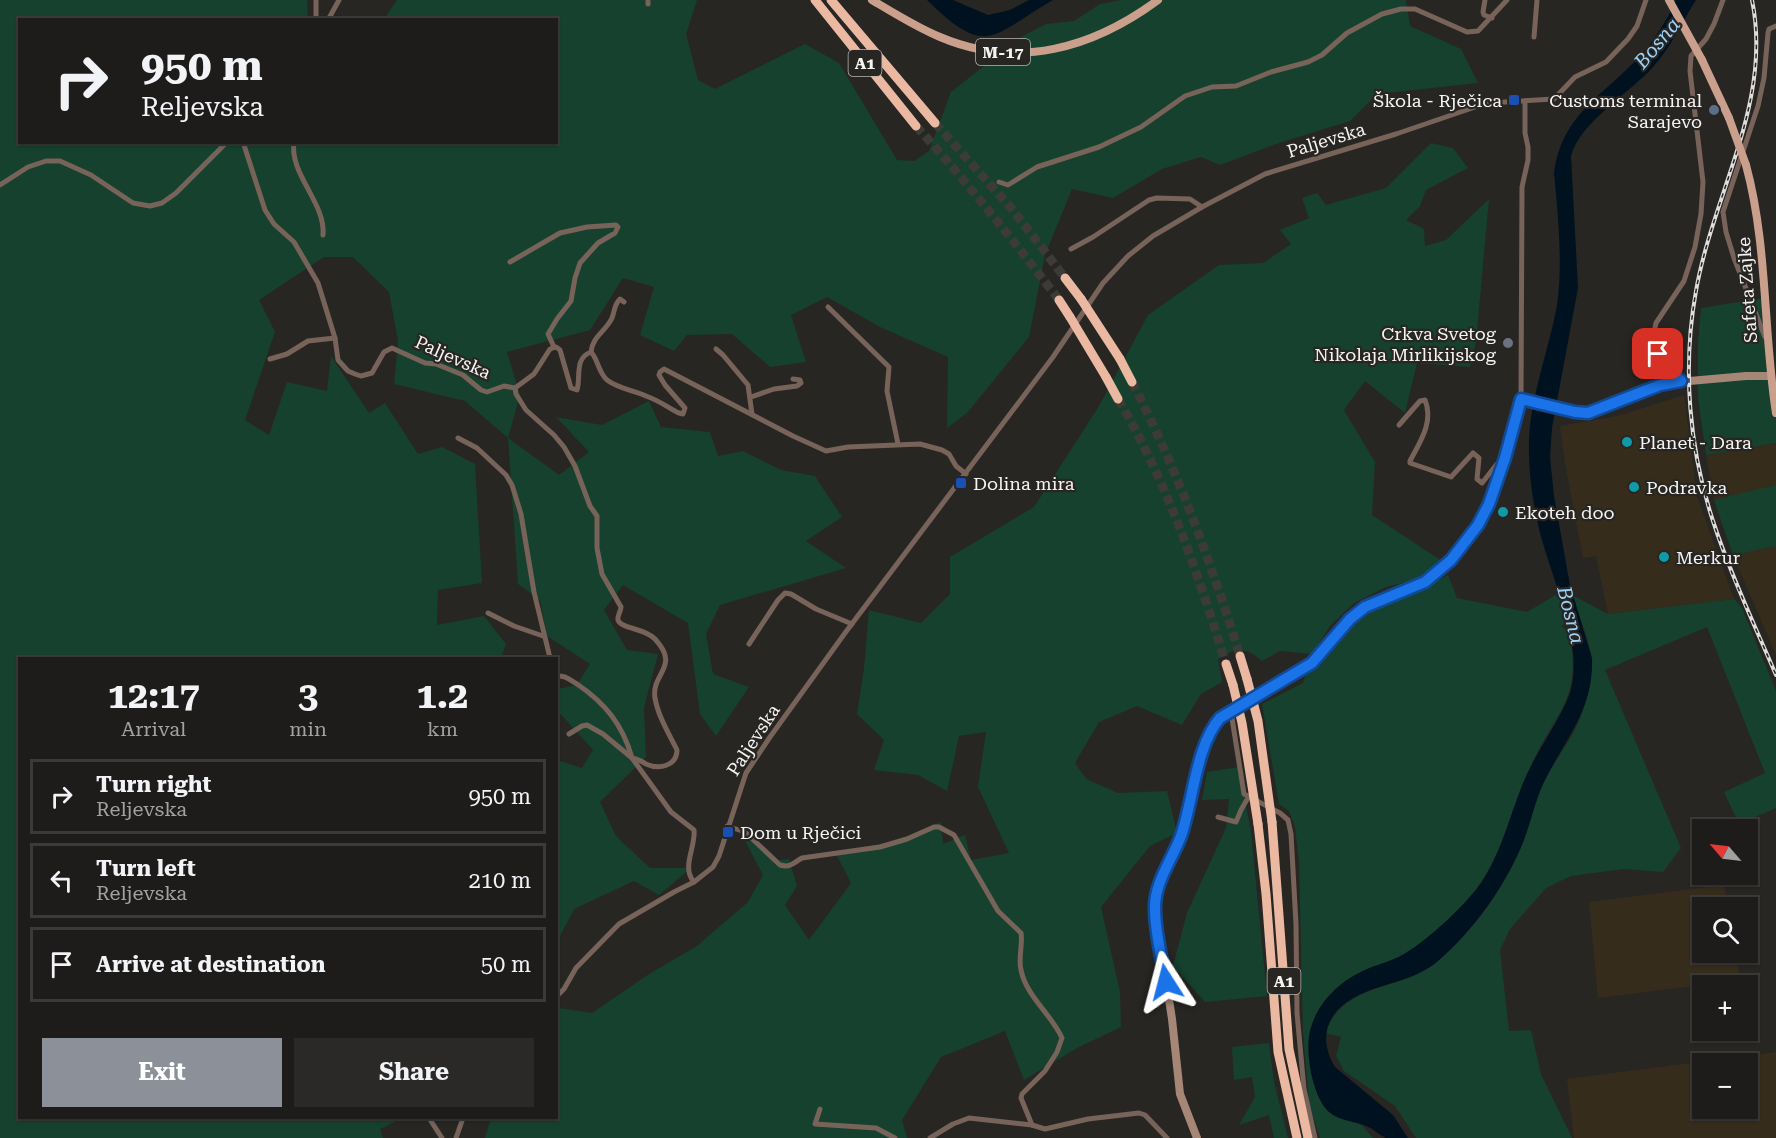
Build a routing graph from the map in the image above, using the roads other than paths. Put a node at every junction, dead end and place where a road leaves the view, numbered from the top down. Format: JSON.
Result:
{"nodes":[{"id":1,"x":316,"y":0,"type":"edge"},
{"id":2,"x":339,"y":0,"type":"edge"},
{"id":3,"x":815,"y":0,"type":"edge"},
{"id":4,"x":831,"y":0,"type":"edge"},
{"id":5,"x":872,"y":0,"type":"edge"},
{"id":6,"x":1158,"y":0,"type":"edge"},
{"id":7,"x":1485,"y":0,"type":"edge"},
{"id":8,"x":1507,"y":0,"type":"edge"},
{"id":9,"x":1537,"y":0,"type":"edge"},
{"id":10,"x":1645,"y":0,"type":"edge"},
{"id":11,"x":1669,"y":0,"type":"edge"},
{"id":12,"x":1722,"y":0,"type":"edge"},
{"id":13,"x":316,"y":18,"type":"edge"},
{"id":14,"x":329,"y":18,"type":"edge"},
{"id":15,"x":1492,"y":18,"type":"junction"},
{"id":16,"x":1776,"y":26,"type":"edge"},
{"id":17,"x":1534,"y":37,"type":"dead end"},
{"id":18,"x":1525,"y":102,"type":"junction"},
{"id":19,"x":935,"y":123,"type":"tunnel mouth"},
{"id":20,"x":916,"y":126,"type":"tunnel mouth"},
{"id":21,"x":225,"y":144,"type":"edge"},
{"id":22,"x":244,"y":144,"type":"edge"},
{"id":23,"x":294,"y":144,"type":"edge"},
{"id":24,"x":999,"y":182,"type":"dead end"},
{"id":25,"x":0,"y":185,"type":"edge"},
{"id":26,"x":1202,"y":207,"type":"junction"},
{"id":27,"x":323,"y":235,"type":"dead end"},
{"id":28,"x":1071,"y":249,"type":"dead end"},
{"id":29,"x":510,"y":262,"type":"dead end"},
{"id":30,"x":1065,"y":278,"type":"tunnel mouth"},
{"id":31,"x":1059,"y":300,"type":"tunnel mouth"},
{"id":32,"x":624,"y":302,"type":"dead end"},
{"id":33,"x":828,"y":307,"type":"dead end"},
{"id":34,"x":334,"y":338,"type":"junction"},
{"id":35,"x":1767,"y":341,"type":"junction"},
{"id":36,"x":554,"y":347,"type":"junction"},
{"id":37,"x":716,"y":349,"type":"dead end"},
{"id":38,"x":591,"y":352,"type":"junction"},
{"id":39,"x":270,"y":359,"type":"dead end"},
{"id":40,"x":1773,"y":375,"type":"edge"},
{"id":41,"x":793,"y":380,"type":"dead end"},
{"id":42,"x":1681,"y":381,"type":"junction"},
{"id":43,"x":1132,"y":382,"type":"tunnel mouth"},
{"id":44,"x":515,"y":388,"type":"junction"},
{"id":45,"x":751,"y":398,"type":"junction"},
{"id":46,"x":1118,"y":399,"type":"tunnel mouth"},
{"id":47,"x":1525,"y":400,"type":"junction"},
{"id":48,"x":1776,"y":413,"type":"edge"},
{"id":49,"x":752,"y":414,"type":"junction"},
{"id":50,"x":1399,"y":425,"type":"dead end"},
{"id":51,"x":458,"y":438,"type":"dead end"},
{"id":52,"x":898,"y":444,"type":"junction"},
{"id":53,"x":1505,"y":458,"type":"junction"},
{"id":54,"x":966,"y":474,"type":"junction"},
{"id":55,"x":488,"y":613,"type":"dead end"},
{"id":56,"x":852,"y":624,"type":"junction"},
{"id":57,"x":543,"y":636,"type":"junction"},
{"id":58,"x":749,"y":644,"type":"dead end"},
{"id":59,"x":1240,"y":656,"type":"tunnel mouth"},
{"id":60,"x":550,"y":657,"type":"edge"},
{"id":61,"x":1227,"y":664,"type":"tunnel mouth"},
{"id":62,"x":558,"y":670,"type":"edge"},
{"id":63,"x":558,"y":676,"type":"edge"},
{"id":64,"x":565,"y":676,"type":"junction"},
{"id":65,"x":1231,"y":712,"type":"junction"},
{"id":66,"x":569,"y":734,"type":"dead end"},
{"id":67,"x":632,"y":758,"type":"junction"},
{"id":68,"x":1249,"y":796,"type":"junction"},
{"id":69,"x":1218,"y":817,"type":"dead end"},
{"id":70,"x":727,"y":826,"type":"junction"},
{"id":71,"x":694,"y":882,"type":"junction"},
{"id":72,"x":558,"y":995,"type":"edge"},
{"id":73,"x":820,"y":1109,"type":"dead end"},
{"id":74,"x":430,"y":1119,"type":"edge"},
{"id":75,"x":463,"y":1119,"type":"edge"},
{"id":76,"x":1032,"y":1125,"type":"junction"},
{"id":77,"x":442,"y":1138,"type":"edge"},
{"id":78,"x":456,"y":1138,"type":"edge"},
{"id":79,"x":895,"y":1138,"type":"edge"},
{"id":80,"x":930,"y":1138,"type":"edge"},
{"id":81,"x":1167,"y":1138,"type":"edge"},
{"id":82,"x":1197,"y":1138,"type":"edge"},
{"id":83,"x":1297,"y":1138,"type":"edge"},
{"id":84,"x":1308,"y":1138,"type":"edge"},
{"id":85,"x":1315,"y":1138,"type":"edge"}],
"edges":[{"from":1,"to":13,"type":"street"},
{"from":2,"to":14,"type":"street"},
{"from":3,"to":20,"type":"highway","number":"A1"},
{"from":4,"to":19,"type":"highway","number":"A1"},
{"from":5,"to":6,"type":"main road","number":"M-17"},
{"from":7,"to":15,"type":"street"},
{"from":8,"to":15,"type":"street"},
{"from":9,"to":17,"type":"street"},
{"from":10,"to":18,"type":"street","name":"Paljevska"},
{"from":11,"to":35,"type":"main road","name":"Safeta Zajke","bridge":true},
{"from":12,"to":42,"type":"street"},
{"from":15,"to":24,"type":"street"},
{"from":16,"to":35,"type":"street"},
{"from":18,"to":26,"type":"street","name":"Paljevska"},
{"from":18,"to":47,"type":"street"},
{"from":21,"to":25,"type":"street"},
{"from":22,"to":34,"type":"street","name":"Paljevska"},
{"from":23,"to":27,"type":"street"},
{"from":26,"to":28,"type":"street"},
{"from":26,"to":54,"type":"street","name":"Paljevska"},
{"from":29,"to":36,"type":"street"},
{"from":30,"to":43,"type":"highway","bridge":true},
{"from":31,"to":46,"type":"highway","bridge":true},
{"from":32,"to":38,"type":"street"},
{"from":33,"to":52,"type":"street"},
{"from":34,"to":39,"type":"street"},
{"from":34,"to":44,"type":"street","name":"Paljevska"},
{"from":35,"to":40,"type":"main road","name":"Safeta Zajke"},
{"from":36,"to":38,"type":"street"},
{"from":36,"to":44,"type":"street"},
{"from":37,"to":45,"type":"street"},
{"from":38,"to":49,"type":"street"},
{"from":40,"to":42,"type":"main road"},
{"from":40,"to":48,"type":"main road","name":"Safeta Zajke"},
{"from":41,"to":45,"type":"street"},
{"from":42,"to":47,"type":"main road"},
{"from":44,"to":67,"type":"street"},
{"from":45,"to":49,"type":"street"},
{"from":47,"to":53,"type":"main road"},
{"from":49,"to":52,"type":"street"},
{"from":50,"to":53,"type":"street"},
{"from":51,"to":57,"type":"street"},
{"from":52,"to":54,"type":"street"},
{"from":53,"to":65,"type":"main road"},
{"from":54,"to":56,"type":"street","name":"Paljevska"},
{"from":55,"to":57,"type":"street"},
{"from":56,"to":58,"type":"street"},
{"from":56,"to":70,"type":"street","name":"Paljevska"},
{"from":57,"to":60,"type":"street"},
{"from":59,"to":84,"type":"highway","number":"A1","bridge":true},
{"from":61,"to":83,"type":"highway","number":"A1","bridge":true},
{"from":62,"to":64,"type":"street"},
{"from":63,"to":64,"type":"street"},
{"from":64,"to":67,"type":"street"},
{"from":65,"to":68,"type":"street"},
{"from":65,"to":82,"type":"main road"},
{"from":66,"to":67,"type":"street"},
{"from":67,"to":71,"type":"street"},
{"from":68,"to":69,"type":"street"},
{"from":68,"to":85,"type":"street"},
{"from":70,"to":71,"type":"street","name":"Paljevska"},
{"from":70,"to":76,"type":"street"},
{"from":71,"to":72,"type":"street","name":"Paljevska"},
{"from":73,"to":79,"type":"street"},
{"from":74,"to":77,"type":"street"},
{"from":75,"to":78,"type":"street"},
{"from":76,"to":80,"type":"street"},
{"from":76,"to":81,"type":"street"}]}
